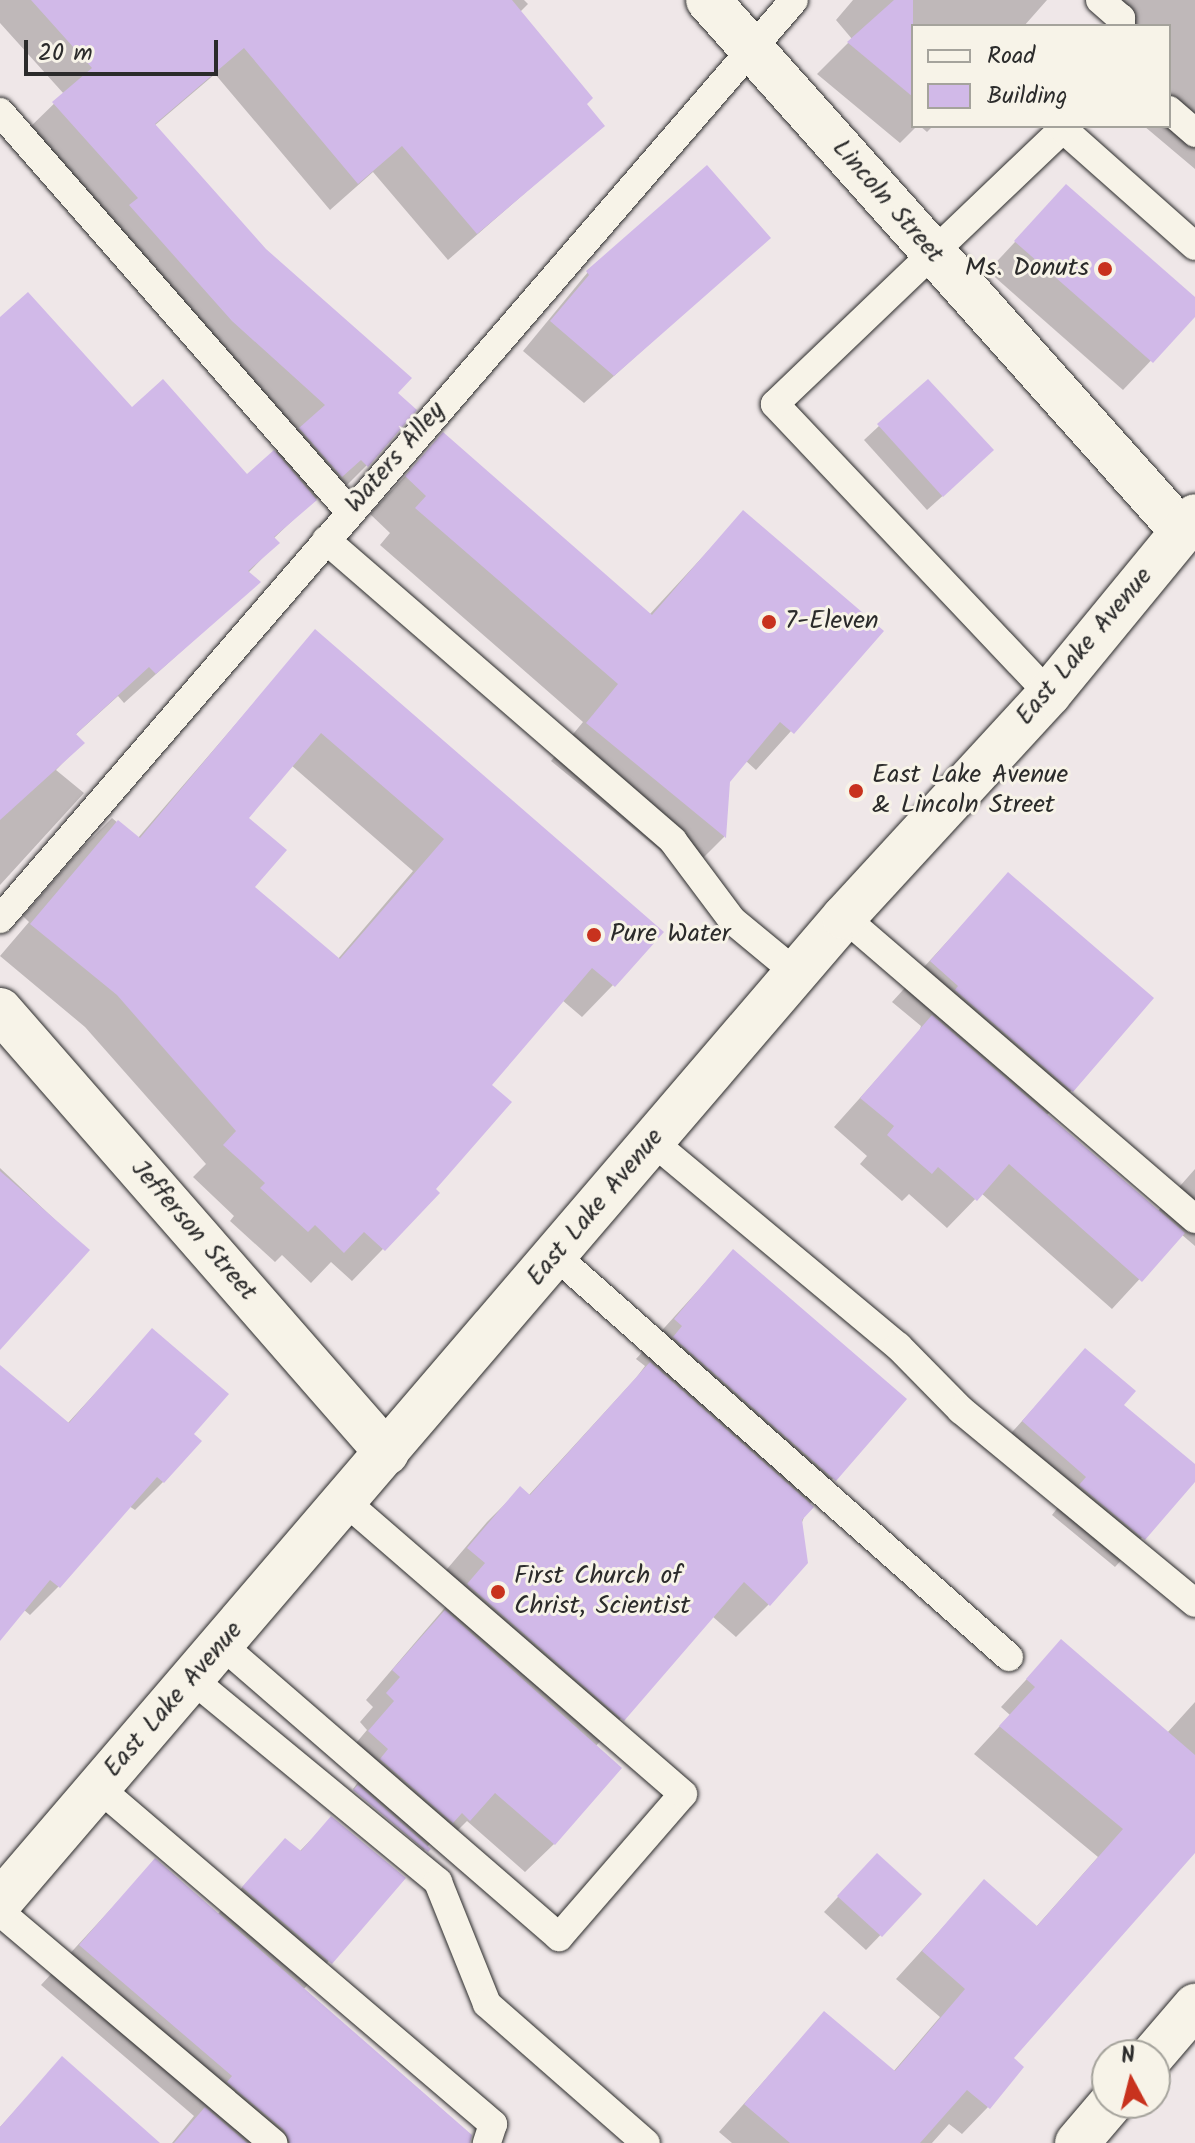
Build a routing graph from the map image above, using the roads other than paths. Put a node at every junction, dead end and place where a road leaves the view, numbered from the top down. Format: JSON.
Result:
{"nodes":[{"id":1,"x":708,"y":0,"type":"edge"},
{"id":2,"x":794,"y":0,"type":"edge"},
{"id":3,"x":1100,"y":0,"type":"edge"},
{"id":4,"x":1121,"y":24,"type":"edge"},
{"id":5,"x":752,"y":49,"type":"junction"},
{"id":6,"x":0,"y":112,"type":"edge"},
{"id":7,"x":1171,"y":112,"type":"edge"},
{"id":8,"x":1195,"y":133,"type":"edge"},
{"id":9,"x":1195,"y":246,"type":"edge"},
{"id":10,"x":934,"y":257,"type":"junction"},
{"id":11,"x":350,"y":512,"type":"junction"},
{"id":12,"x":1191,"y":531,"type":"edge"},
{"id":13,"x":326,"y":540,"type":"junction"},
{"id":14,"x":1049,"y":694,"type":"junction"},
{"id":15,"x":844,"y":917,"type":"junction"},
{"id":16,"x":0,"y":919,"type":"edge"},
{"id":17,"x":796,"y":973,"type":"junction"},
{"id":18,"x":0,"y":1010,"type":"edge"},
{"id":19,"x":653,"y":1142,"type":"junction"},
{"id":20,"x":1195,"y":1219,"type":"edge"},
{"id":21,"x":556,"y":1256,"type":"junction"},
{"id":22,"x":387,"y":1453,"type":"junction"},
{"id":23,"x":346,"y":1502,"type":"junction"},
{"id":24,"x":1195,"y":1603,"type":"edge"},
{"id":25,"x":222,"y":1645,"type":"junction"},
{"id":26,"x":1009,"y":1657,"type":"dead end"},
{"id":27,"x":192,"y":1679,"type":"junction"},
{"id":28,"x":99,"y":1788,"type":"junction"},
{"id":29,"x":0,"y":1902,"type":"edge"},
{"id":30,"x":0,"y":1912,"type":"edge"},
{"id":31,"x":1195,"y":2006,"type":"edge"},
{"id":32,"x":1167,"y":2039,"type":"edge"},
{"id":33,"x":1097,"y":2119,"type":"edge"},
{"id":34,"x":273,"y":2143,"type":"edge"},
{"id":35,"x":487,"y":2143,"type":"edge"},
{"id":36,"x":646,"y":2143,"type":"edge"},
{"id":37,"x":1077,"y":2143,"type":"edge"}],
"edges":[{"from":1,"to":5,"type":"main road","name":"Lincoln Street"},
{"from":2,"to":5,"type":"lane","name":"Waters Alley"},
{"from":3,"to":4,"type":"lane"},
{"from":5,"to":10,"type":"main road","name":"Lincoln Street"},
{"from":5,"to":11,"type":"lane","name":"Waters Alley"},
{"from":6,"to":11,"type":"lane"},
{"from":7,"to":8,"type":"lane"},
{"from":9,"to":10,"type":"lane"},
{"from":10,"to":12,"type":"main road","name":"Lincoln Street"},
{"from":10,"to":14,"type":"lane"},
{"from":11,"to":13,"type":"lane","name":"Waters Alley"},
{"from":12,"to":14,"type":"main road","name":"East Lake Avenue"},
{"from":13,"to":16,"type":"lane","name":"Waters Alley"},
{"from":13,"to":17,"type":"lane"},
{"from":14,"to":15,"type":"main road","name":"East Lake Avenue"},
{"from":15,"to":17,"type":"main road","name":"East Lake Avenue"},
{"from":15,"to":20,"type":"lane"},
{"from":17,"to":19,"type":"main road","name":"East Lake Avenue"},
{"from":18,"to":22,"type":"main road","name":"Jefferson Street"},
{"from":19,"to":21,"type":"main road","name":"East Lake Avenue"},
{"from":19,"to":24,"type":"lane"},
{"from":21,"to":22,"type":"main road","name":"East Lake Avenue"},
{"from":21,"to":26,"type":"lane"},
{"from":22,"to":23,"type":"main road","name":"East Lake Avenue"},
{"from":23,"to":25,"type":"main road","name":"East Lake Avenue"},
{"from":23,"to":25,"type":"lane"},
{"from":25,"to":27,"type":"main road","name":"East Lake Avenue"},
{"from":27,"to":28,"type":"main road","name":"East Lake Avenue"},
{"from":27,"to":36,"type":"lane"},
{"from":28,"to":29,"type":"main road","name":"East Lake Avenue"},
{"from":28,"to":35,"type":"lane"},
{"from":30,"to":34,"type":"lane"},
{"from":31,"to":32,"type":"main road"},
{"from":33,"to":37,"type":"main road"}]}
